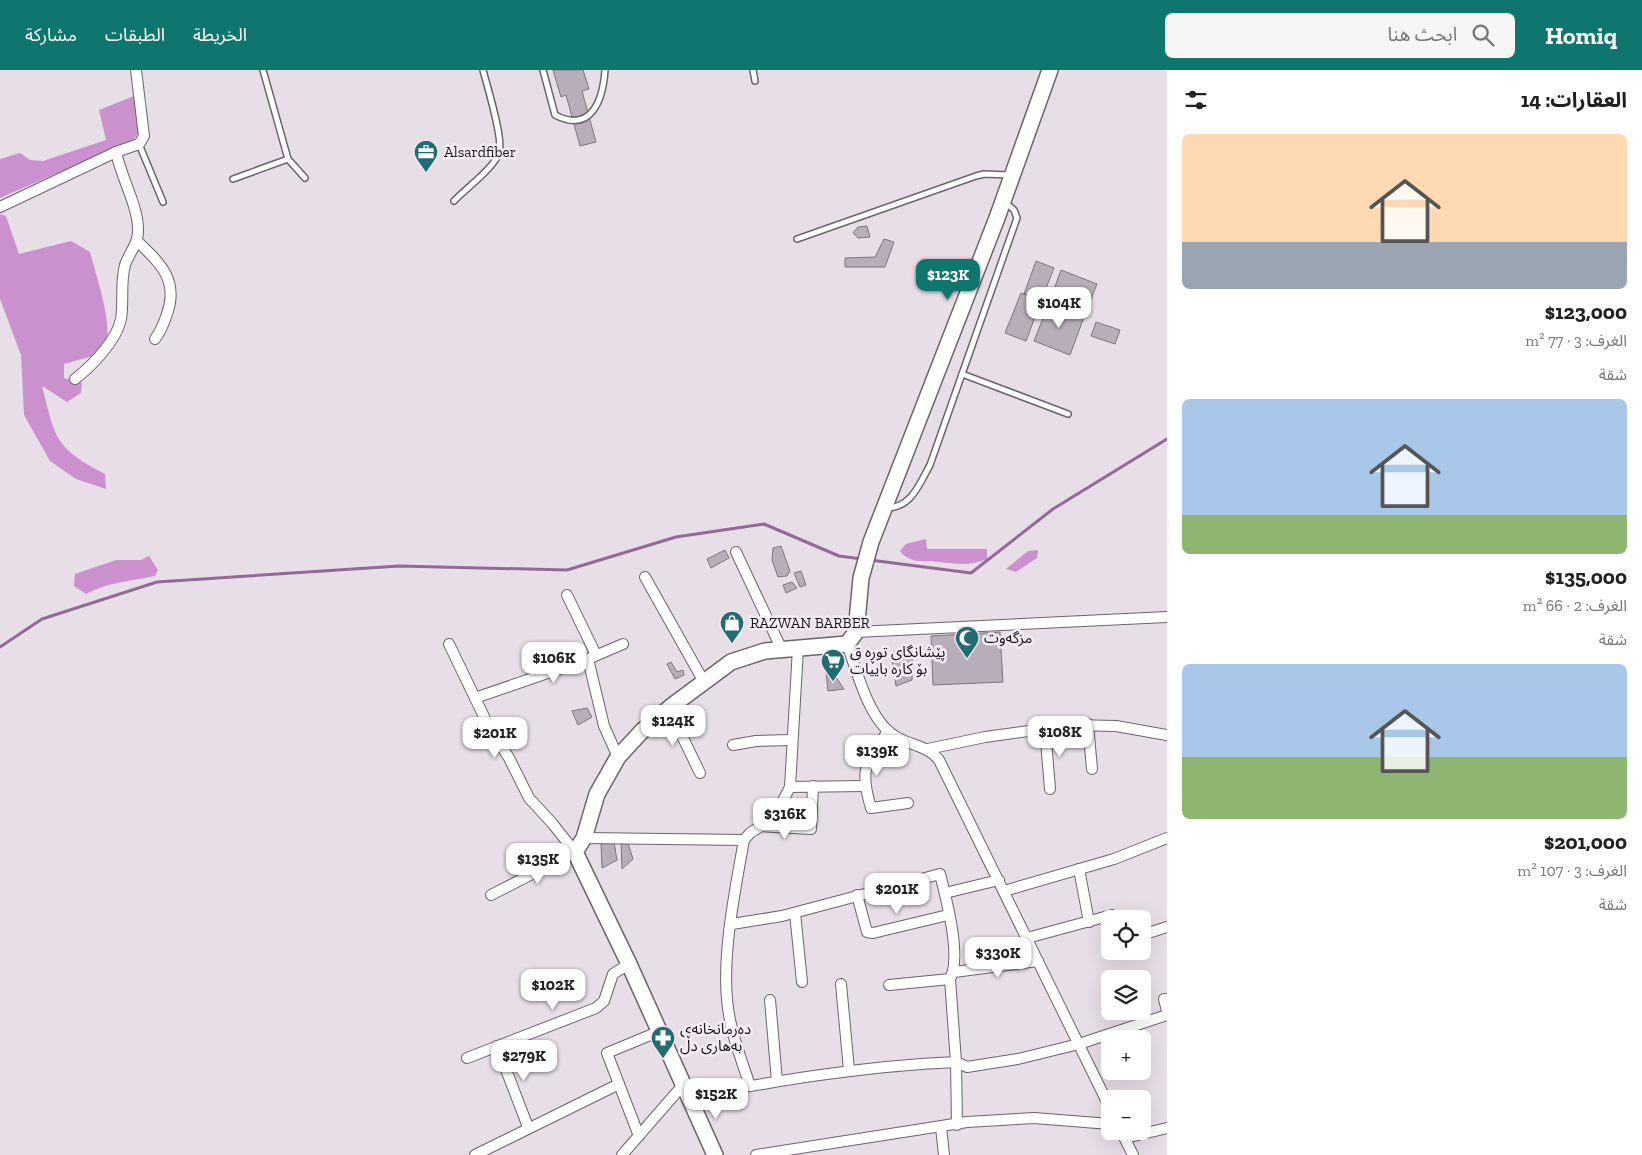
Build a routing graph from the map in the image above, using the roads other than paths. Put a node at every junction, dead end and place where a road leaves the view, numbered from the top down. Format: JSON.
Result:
{"nodes":[{"id":1,"x":136,"y":70,"type":"edge"},
{"id":2,"x":263,"y":70,"type":"edge"},
{"id":3,"x":482,"y":70,"type":"edge"},
{"id":4,"x":543,"y":70,"type":"edge"},
{"id":5,"x":605,"y":70,"type":"edge"},
{"id":6,"x":753,"y":70,"type":"edge"},
{"id":7,"x":1050,"y":70,"type":"edge"},
{"id":8,"x":755,"y":80,"type":"dead end"},
{"id":9,"x":138,"y":144,"type":"junction"},
{"id":10,"x":116,"y":152,"type":"junction"},
{"id":11,"x":288,"y":159,"type":"junction"},
{"id":12,"x":1012,"y":176,"type":"junction"},
{"id":13,"x":305,"y":178,"type":"dead end"},
{"id":14,"x":233,"y":179,"type":"dead end"},
{"id":15,"x":1003,"y":200,"type":"junction"},
{"id":16,"x":454,"y":201,"type":"dead end"},
{"id":17,"x":162,"y":202,"type":"dead end"},
{"id":18,"x":0,"y":207,"type":"edge"},
{"id":19,"x":797,"y":239,"type":"dead end"},
{"id":20,"x":137,"y":241,"type":"junction"},
{"id":21,"x":155,"y":338,"type":"dead end"},
{"id":22,"x":962,"y":374,"type":"junction"},
{"id":23,"x":75,"y":379,"type":"dead end"},
{"id":24,"x":1068,"y":414,"type":"dead end"},
{"id":25,"x":885,"y":508,"type":"junction"},
{"id":26,"x":736,"y":552,"type":"dead end"},
{"id":27,"x":644,"y":577,"type":"dead end"},
{"id":28,"x":567,"y":595,"type":"dead end"},
{"id":29,"x":1167,"y":617,"type":"edge"},
{"id":30,"x":852,"y":638,"type":"junction"},
{"id":31,"x":449,"y":644,"type":"dead end"},
{"id":32,"x":623,"y":644,"type":"dead end"},
{"id":33,"x":798,"y":648,"type":"junction"},
{"id":34,"x":782,"y":650,"type":"junction"},
{"id":35,"x":592,"y":657,"type":"junction"},
{"id":36,"x":704,"y":682,"type":"junction"},
{"id":37,"x":475,"y":698,"type":"junction"},
{"id":38,"x":669,"y":709,"type":"junction"},
{"id":39,"x":1088,"y":724,"type":"junction"},
{"id":40,"x":1045,"y":729,"type":"junction"},
{"id":41,"x":888,"y":731,"type":"junction"},
{"id":42,"x":1163,"y":735,"type":"edge"},
{"id":43,"x":791,"y":740,"type":"junction"},
{"id":44,"x":1167,"y":744,"type":"edge"},
{"id":45,"x":733,"y":745,"type":"dead end"},
{"id":46,"x":928,"y":749,"type":"junction"},
{"id":47,"x":618,"y":757,"type":"junction"},
{"id":48,"x":1092,"y":769,"type":"dead end"},
{"id":49,"x":700,"y":773,"type":"dead end"},
{"id":50,"x":790,"y":786,"type":"junction"},
{"id":51,"x":813,"y":786,"type":"junction"},
{"id":52,"x":865,"y":786,"type":"junction"},
{"id":53,"x":1050,"y":788,"type":"dead end"},
{"id":54,"x":908,"y":803,"type":"dead end"},
{"id":55,"x":760,"y":826,"type":"junction"},
{"id":56,"x":584,"y":838,"type":"junction"},
{"id":57,"x":1167,"y":838,"type":"edge"},
{"id":58,"x":744,"y":840,"type":"junction"},
{"id":59,"x":575,"y":852,"type":"junction"},
{"id":60,"x":1078,"y":870,"type":"junction"},
{"id":61,"x":999,"y":880,"type":"junction"},
{"id":62,"x":1004,"y":890,"type":"junction"},
{"id":63,"x":945,"y":893,"type":"junction"},
{"id":64,"x":491,"y":895,"type":"dead end"},
{"id":65,"x":857,"y":895,"type":"junction"},
{"id":66,"x":795,"y":913,"type":"junction"},
{"id":67,"x":948,"y":915,"type":"junction"},
{"id":68,"x":1101,"y":918,"type":"edge"},
{"id":69,"x":1089,"y":922,"type":"junction"},
{"id":70,"x":732,"y":924,"type":"junction"},
{"id":71,"x":1167,"y":927,"type":"edge"},
{"id":72,"x":1151,"y":932,"type":"edge"},
{"id":73,"x":1027,"y":938,"type":"junction"},
{"id":74,"x":1038,"y":961,"type":"junction"},
{"id":75,"x":629,"y":964,"type":"junction"},
{"id":76,"x":952,"y":976,"type":"junction"},
{"id":77,"x":802,"y":982,"type":"dead end"},
{"id":78,"x":841,"y":984,"type":"dead end"},
{"id":79,"x":889,"y":985,"type":"dead end"},
{"id":80,"x":1167,"y":999,"type":"edge"},
{"id":81,"x":770,"y":1000,"type":"dead end"},
{"id":82,"x":1167,"y":1011,"type":"edge"},
{"id":83,"x":1167,"y":1015,"type":"edge"},
{"id":84,"x":660,"y":1032,"type":"junction"},
{"id":85,"x":1079,"y":1044,"type":"junction"},
{"id":86,"x":497,"y":1046,"type":"junction"},
{"id":87,"x":467,"y":1058,"type":"dead end"},
{"id":88,"x":956,"y":1062,"type":"junction"},
{"id":89,"x":849,"y":1070,"type":"junction"},
{"id":90,"x":777,"y":1081,"type":"junction"},
{"id":91,"x":619,"y":1084,"type":"junction"},
{"id":92,"x":750,"y":1086,"type":"junction"},
{"id":93,"x":1101,"y":1090,"type":"edge"},
{"id":94,"x":687,"y":1091,"type":"junction"},
{"id":95,"x":1101,"y":1123,"type":"edge"},
{"id":96,"x":957,"y":1125,"type":"junction"},
{"id":97,"x":528,"y":1127,"type":"junction"},
{"id":98,"x":941,"y":1127,"type":"junction"},
{"id":99,"x":1167,"y":1128,"type":"edge"},
{"id":100,"x":1151,"y":1131,"type":"edge"},
{"id":101,"x":639,"y":1136,"type":"junction"},
{"id":102,"x":1126,"y":1140,"type":"edge"},
{"id":103,"x":475,"y":1155,"type":"edge"},
{"id":104,"x":622,"y":1155,"type":"edge"},
{"id":105,"x":715,"y":1155,"type":"edge"},
{"id":106,"x":756,"y":1155,"type":"edge"},
{"id":107,"x":944,"y":1155,"type":"edge"},
{"id":108,"x":1133,"y":1155,"type":"edge"}],
"edges":[{"from":1,"to":9,"type":"street"},
{"from":2,"to":11,"type":"lane"},
{"from":3,"to":16,"type":"lane"},
{"from":4,"to":5,"type":"lane"},
{"from":6,"to":8,"type":"lane"},
{"from":7,"to":12,"type":"street"},
{"from":9,"to":10,"type":"street"},
{"from":9,"to":17,"type":"lane"},
{"from":10,"to":18,"type":"street"},
{"from":10,"to":20,"type":"street"},
{"from":11,"to":13,"type":"lane"},
{"from":11,"to":14,"type":"lane"},
{"from":12,"to":15,"type":"street"},
{"from":12,"to":19,"type":"lane"},
{"from":15,"to":22,"type":"lane"},
{"from":15,"to":25,"type":"street"},
{"from":20,"to":21,"type":"street"},
{"from":20,"to":23,"type":"street"},
{"from":22,"to":24,"type":"lane"},
{"from":22,"to":25,"type":"lane"},
{"from":25,"to":30,"type":"street"},
{"from":26,"to":34,"type":"street"},
{"from":27,"to":36,"type":"street"},
{"from":28,"to":35,"type":"street"},
{"from":29,"to":30,"type":"street"},
{"from":30,"to":33,"type":"street"},
{"from":30,"to":41,"type":"street"},
{"from":31,"to":37,"type":"street"},
{"from":32,"to":35,"type":"street"},
{"from":33,"to":34,"type":"street"},
{"from":33,"to":43,"type":"street"},
{"from":34,"to":36,"type":"street"},
{"from":35,"to":37,"type":"street"},
{"from":35,"to":47,"type":"street"},
{"from":36,"to":38,"type":"street"},
{"from":37,"to":59,"type":"street"},
{"from":38,"to":47,"type":"street"},
{"from":38,"to":49,"type":"street"},
{"from":39,"to":40,"type":"street"},
{"from":39,"to":42,"type":"street"},
{"from":39,"to":48,"type":"street"},
{"from":40,"to":46,"type":"street"},
{"from":40,"to":53,"type":"street"},
{"from":41,"to":46,"type":"street"},
{"from":41,"to":52,"type":"street"},
{"from":42,"to":44,"type":"street"},
{"from":43,"to":45,"type":"street"},
{"from":43,"to":50,"type":"street"},
{"from":46,"to":61,"type":"street"},
{"from":47,"to":56,"type":"street"},
{"from":50,"to":51,"type":"street"},
{"from":50,"to":55,"type":"street"},
{"from":51,"to":52,"type":"street"},
{"from":51,"to":55,"type":"street"},
{"from":52,"to":54,"type":"street"},
{"from":55,"to":58,"type":"street"},
{"from":56,"to":58,"type":"street"},
{"from":56,"to":59,"type":"street"},
{"from":57,"to":60,"type":"street"},
{"from":58,"to":70,"type":"street"},
{"from":59,"to":64,"type":"street"},
{"from":59,"to":75,"type":"street"},
{"from":60,"to":62,"type":"street"},
{"from":60,"to":69,"type":"street"},
{"from":61,"to":62,"type":"street"},
{"from":61,"to":63,"type":"street"},
{"from":62,"to":73,"type":"street"},
{"from":63,"to":65,"type":"street"},
{"from":63,"to":67,"type":"street"},
{"from":65,"to":66,"type":"street"},
{"from":65,"to":67,"type":"street"},
{"from":66,"to":70,"type":"street"},
{"from":66,"to":77,"type":"street"},
{"from":67,"to":76,"type":"street"},
{"from":68,"to":69,"type":"street"},
{"from":69,"to":73,"type":"street"},
{"from":70,"to":92,"type":"street"},
{"from":71,"to":72,"type":"street"},
{"from":73,"to":74,"type":"street"},
{"from":74,"to":76,"type":"street"},
{"from":74,"to":85,"type":"street"},
{"from":75,"to":84,"type":"street"},
{"from":75,"to":86,"type":"street"},
{"from":76,"to":79,"type":"street"},
{"from":76,"to":88,"type":"street"},
{"from":78,"to":89,"type":"street"},
{"from":80,"to":82,"type":"street"},
{"from":81,"to":90,"type":"street"},
{"from":83,"to":85,"type":"street"},
{"from":84,"to":91,"type":"street"},
{"from":84,"to":94,"type":"street"},
{"from":85,"to":88,"type":"street"},
{"from":85,"to":93,"type":"street"},
{"from":86,"to":87,"type":"street"},
{"from":86,"to":97,"type":"street"},
{"from":88,"to":89,"type":"street"},
{"from":88,"to":96,"type":"street"},
{"from":89,"to":90,"type":"street"},
{"from":90,"to":92,"type":"street"},
{"from":91,"to":97,"type":"street"},
{"from":91,"to":101,"type":"street"},
{"from":92,"to":94,"type":"street"},
{"from":94,"to":101,"type":"street"},
{"from":94,"to":105,"type":"street"},
{"from":95,"to":96,"type":"street"},
{"from":96,"to":98,"type":"street"},
{"from":97,"to":103,"type":"street"},
{"from":98,"to":106,"type":"street"},
{"from":98,"to":107,"type":"street"},
{"from":99,"to":100,"type":"street"},
{"from":101,"to":104,"type":"street"},
{"from":102,"to":108,"type":"street"}]}
